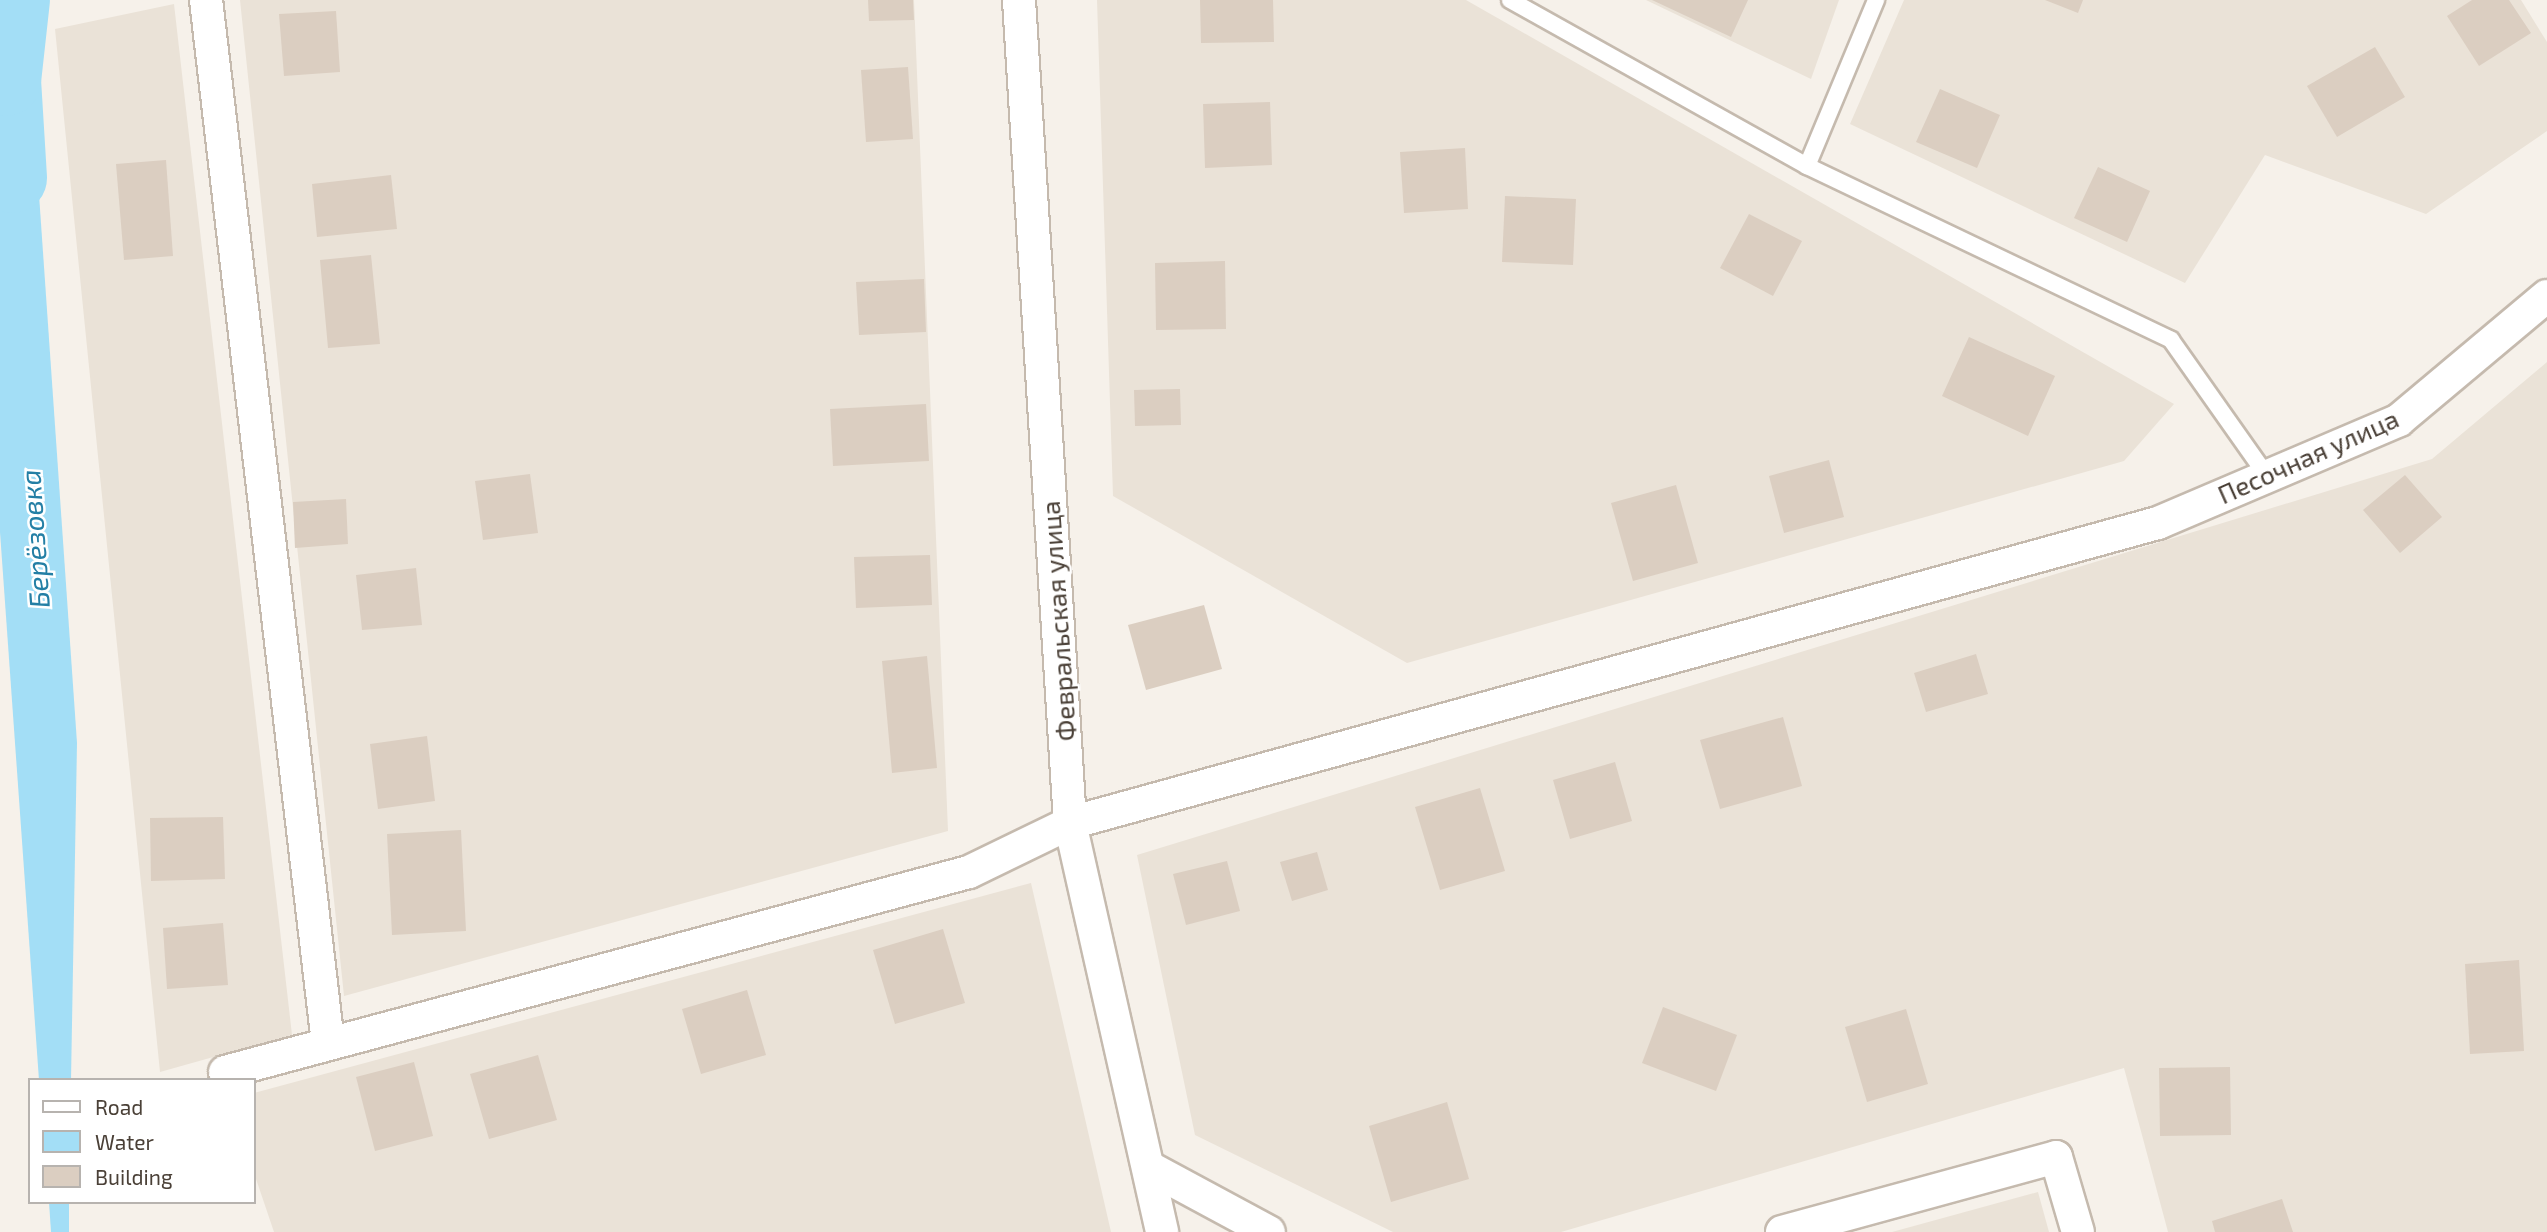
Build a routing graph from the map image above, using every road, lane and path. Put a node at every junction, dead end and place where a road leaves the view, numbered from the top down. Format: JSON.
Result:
{"nodes":[{"id":1,"x":206,"y":0,"type":"edge"},
{"id":2,"x":1019,"y":0,"type":"edge"},
{"id":3,"x":1510,"y":0,"type":"edge"},
{"id":4,"x":1876,"y":0,"type":"edge"},
{"id":5,"x":1807,"y":166,"type":"junction"},
{"id":6,"x":2547,"y":296,"type":"edge"},
{"id":7,"x":2267,"y":476,"type":"junction"},
{"id":8,"x":1070,"y":823,"type":"junction"},
{"id":9,"x":328,"y":1044,"type":"junction"},
{"id":10,"x":225,"y":1072,"type":"dead end"},
{"id":11,"x":1150,"y":1168,"type":"junction"},
{"id":12,"x":1162,"y":1232,"type":"edge"},
{"id":13,"x":1269,"y":1232,"type":"edge"},
{"id":14,"x":1782,"y":1232,"type":"edge"},
{"id":15,"x":2077,"y":1232,"type":"edge"}],
"edges":[{"from":1,"to":9,"type":"street"},
{"from":2,"to":8,"type":"street","name":"Февральская улица"},
{"from":3,"to":5,"type":"lane"},
{"from":4,"to":5,"type":"lane"},
{"from":5,"to":7,"type":"lane"},
{"from":6,"to":7,"type":"street","name":"Песочная улица"},
{"from":7,"to":8,"type":"street","name":"Песочная улица"},
{"from":8,"to":9,"type":"street","name":"Песочная улица"},
{"from":8,"to":11,"type":"street","name":"Февральская улица"},
{"from":9,"to":10,"type":"street","name":"Песочная улица"},
{"from":11,"to":12,"type":"street","name":"Февральская улица"},
{"from":11,"to":13,"type":"street"},
{"from":14,"to":15,"type":"street"}]}
